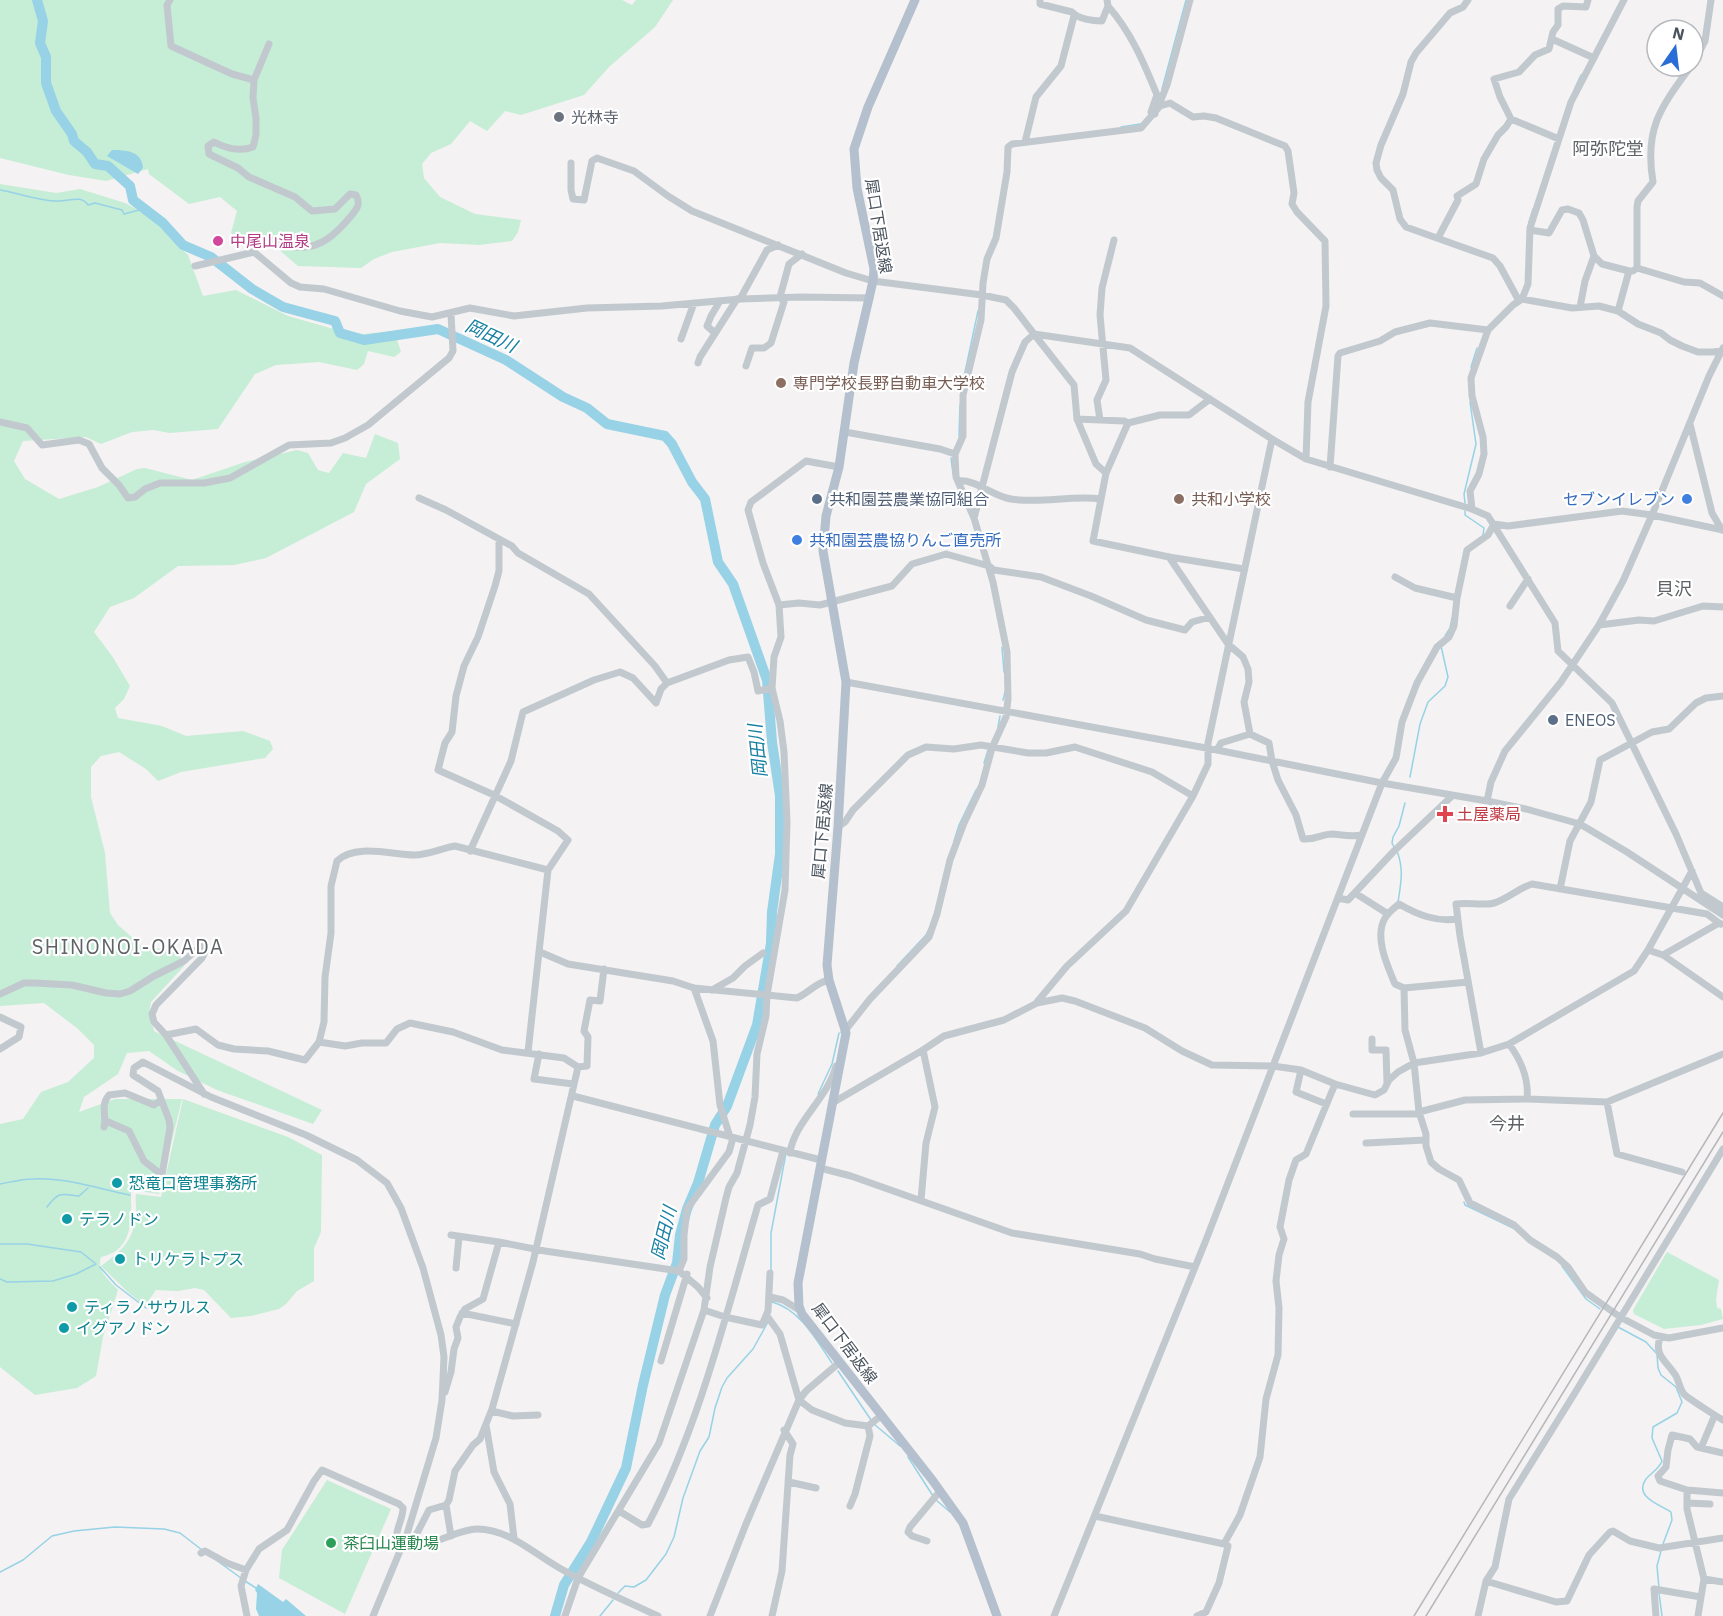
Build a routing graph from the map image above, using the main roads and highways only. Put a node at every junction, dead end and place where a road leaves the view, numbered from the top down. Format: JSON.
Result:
{"nodes":[{"id":1,"x":915,"y":0,"type":"edge"},
{"id":2,"x":997,"y":1616,"type":"edge"}],
"edges":[{"from":1,"to":2,"type":"main road","name":"犀口下居返線"}]}
